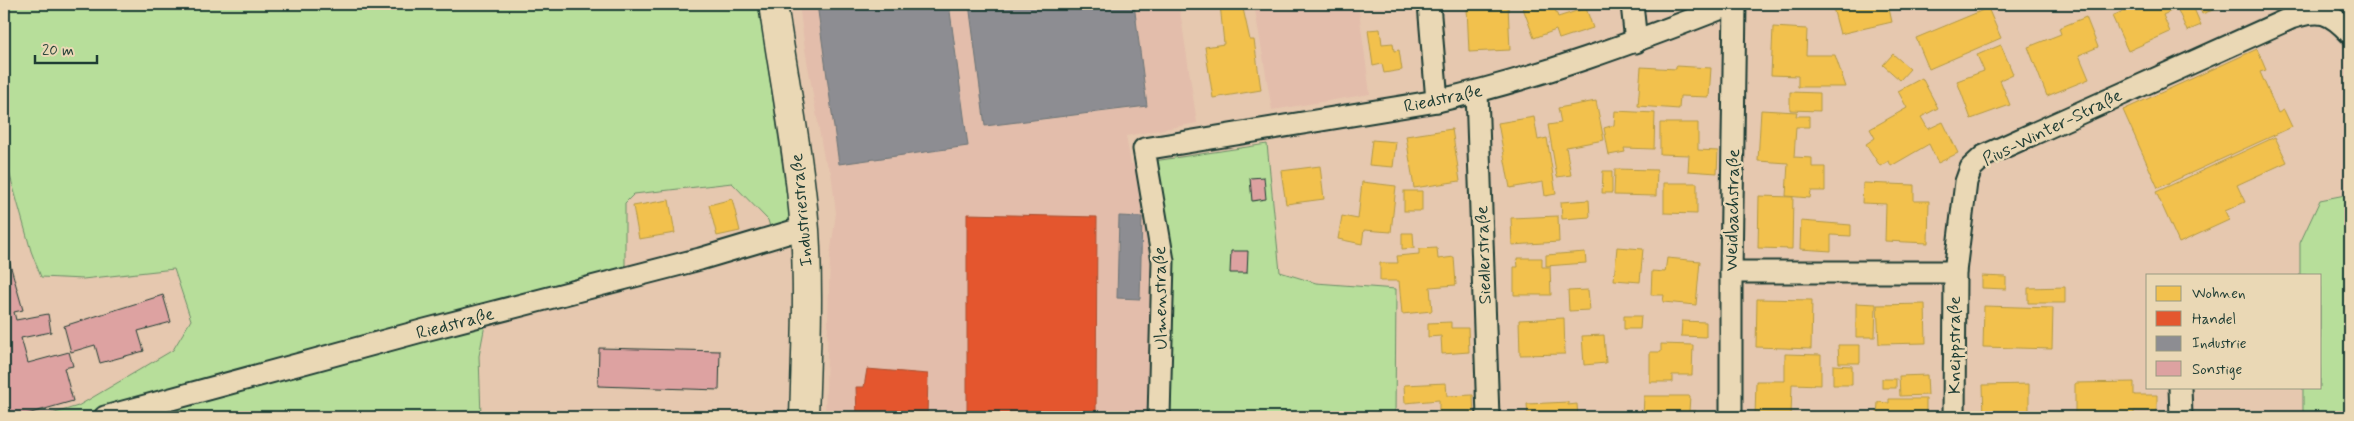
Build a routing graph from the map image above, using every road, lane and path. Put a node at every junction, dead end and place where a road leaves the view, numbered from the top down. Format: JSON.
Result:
{"nodes":[{"id":1,"x":773,"y":4,"type":"edge"},
{"id":2,"x":1429,"y":4,"type":"edge"},
{"id":3,"x":1632,"y":4,"type":"edge"},
{"id":4,"x":1733,"y":4,"type":"edge"},
{"id":5,"x":2350,"y":33,"type":"edge"},
{"id":6,"x":1636,"y":42,"type":"junction"},
{"id":7,"x":1477,"y":92,"type":"junction"},
{"id":8,"x":1437,"y":101,"type":"junction"},
{"id":9,"x":1144,"y":149,"type":"joint"},
{"id":10,"x":804,"y":228,"type":"junction"},
{"id":11,"x":1731,"y":272,"type":"junction"},
{"id":12,"x":1955,"y":272,"type":"junction"},
{"id":13,"x":2180,"y":388,"type":"edge"},
{"id":14,"x":105,"y":417,"type":"edge"},
{"id":15,"x":804,"y":417,"type":"edge"},
{"id":16,"x":1159,"y":417,"type":"edge"},
{"id":17,"x":1488,"y":417,"type":"edge"},
{"id":18,"x":1731,"y":417,"type":"edge"},
{"id":19,"x":1954,"y":417,"type":"edge"},
{"id":20,"x":2180,"y":417,"type":"edge"}],
"edges":[{"from":1,"to":10,"type":"street","name":"Industriestraße"},
{"from":2,"to":8,"type":"street"},
{"from":3,"to":6,"type":"street"},
{"from":4,"to":6,"type":"street","name":"Riedstraße"},
{"from":4,"to":11,"type":"street","name":"Weidbachstraße"},
{"from":5,"to":12,"type":"street","name":"Pius-Winter-Straße"},
{"from":6,"to":7,"type":"street","name":"Riedstraße"},
{"from":7,"to":8,"type":"street","name":"Riedstraße"},
{"from":7,"to":17,"type":"street","name":"Siedlerstraße"},
{"from":8,"to":9,"type":"street","name":"Riedstraße"},
{"from":9,"to":16,"type":"street","name":"Ulmenstraße"},
{"from":10,"to":14,"type":"street","name":"Riedstraße"},
{"from":10,"to":15,"type":"street","name":"Industriestraße"},
{"from":11,"to":12,"type":"street"},
{"from":11,"to":18,"type":"street","name":"Weidbachstraße"},
{"from":12,"to":19,"type":"street","name":"Kneippstraße"},
{"from":13,"to":20,"type":"street"}]}
